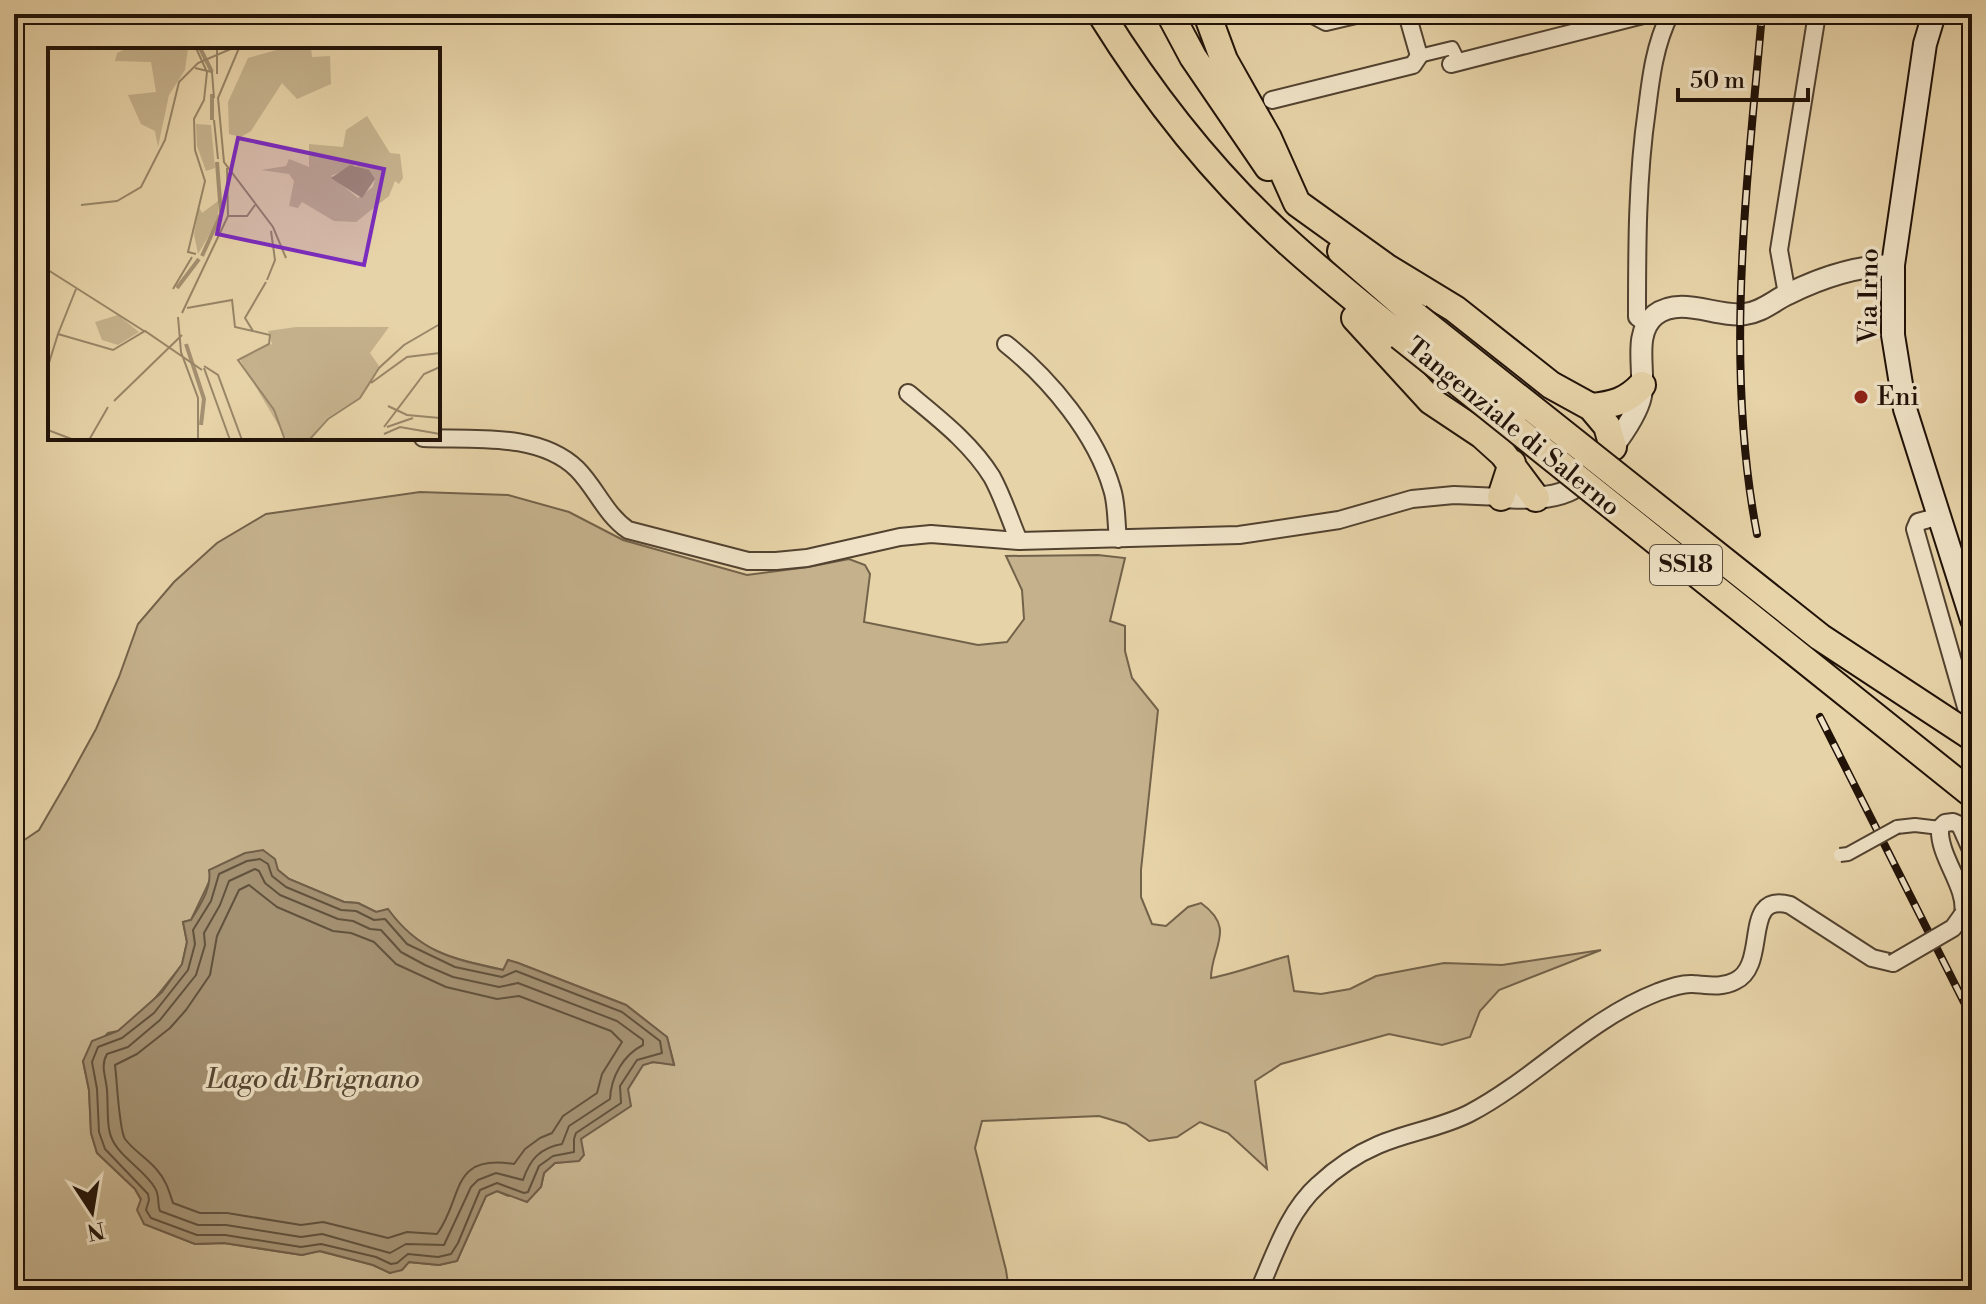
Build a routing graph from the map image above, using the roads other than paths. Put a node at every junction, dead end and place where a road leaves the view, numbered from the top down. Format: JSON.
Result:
{"nodes":[{"id":1,"x":1101,"y":14,"type":"edge"},
{"id":2,"x":1170,"y":14,"type":"edge"},
{"id":3,"x":1207,"y":14,"type":"edge"},
{"id":4,"x":1311,"y":14,"type":"edge"},
{"id":5,"x":1360,"y":14,"type":"edge"},
{"id":6,"x":1407,"y":14,"type":"edge"},
{"id":7,"x":1647,"y":14,"type":"edge"},
{"id":8,"x":1670,"y":14,"type":"edge"},
{"id":9,"x":1817,"y":14,"type":"edge"},
{"id":10,"x":1934,"y":14,"type":"edge"},
{"id":11,"x":1419,"y":56,"type":"junction"},
{"id":12,"x":1455,"y":63,"type":"joint"},
{"id":13,"x":1272,"y":100,"type":"dead end"},
{"id":14,"x":1244,"y":198,"type":"junction"},
{"id":15,"x":1297,"y":203,"type":"junction"},
{"id":16,"x":1893,"y":265,"type":"junction"},
{"id":17,"x":1787,"y":294,"type":"junction"},
{"id":18,"x":1647,"y":325,"type":"junction"},
{"id":19,"x":1408,"y":327,"type":"junction"},
{"id":20,"x":1006,"y":344,"type":"dead end"},
{"id":21,"x":1642,"y":385,"type":"junction"},
{"id":22,"x":908,"y":393,"type":"dead end"},
{"id":23,"x":1591,"y":407,"type":"junction"},
{"id":24,"x":440,"y":439,"type":"edge"},
{"id":25,"x":1613,"y":447,"type":"junction"},
{"id":26,"x":1512,"y":463,"type":"junction"},
{"id":27,"x":1501,"y":497,"type":"junction"},
{"id":28,"x":1536,"y":498,"type":"junction"},
{"id":29,"x":1940,"y":516,"type":"junction"},
{"id":30,"x":1118,"y":539,"type":"junction"},
{"id":31,"x":1019,"y":541,"type":"junction"},
{"id":32,"x":1972,"y":620,"type":"edge"},
{"id":33,"x":1972,"y":728,"type":"edge"},
{"id":34,"x":1972,"y":737,"type":"edge"},
{"id":35,"x":1972,"y":794,"type":"edge"},
{"id":36,"x":1940,"y":828,"type":"junction"},
{"id":37,"x":1836,"y":852,"type":"dead end"},
{"id":38,"x":1972,"y":852,"type":"edge"},
{"id":39,"x":1259,"y":1290,"type":"edge"}],
"edges":[{"from":1,"to":14,"type":"highway","name":"Tangenziale di Salerno","number":"SS18"},
{"from":2,"to":15,"type":"highway","name":"Tangenziale di Salerno","number":"SS18"},
{"from":3,"to":15,"type":"highway"},
{"from":4,"to":5,"type":"street"},
{"from":6,"to":11,"type":"street"},
{"from":7,"to":12,"type":"street"},
{"from":8,"to":18,"type":"street"},
{"from":9,"to":17,"type":"street"},
{"from":10,"to":16,"type":"main road","name":"Via Irno"},
{"from":11,"to":12,"type":"street"},
{"from":11,"to":13,"type":"street"},
{"from":14,"to":19,"type":"highway","name":"Tangenziale di Salerno","number":"SS18"},
{"from":14,"to":26,"type":"highway"},
{"from":15,"to":19,"type":"highway","name":"Tangenziale di Salerno","number":"SS18"},
{"from":15,"to":23,"type":"highway"},
{"from":16,"to":17,"type":"street"},
{"from":16,"to":29,"type":"main road","name":"Via Irno"},
{"from":17,"to":18,"type":"street"},
{"from":18,"to":21,"type":"street"},
{"from":19,"to":34,"type":"highway","name":"Tangenziale di Salerno","number":"SS18","bridge":true},
{"from":19,"to":35,"type":"highway","name":"Tangenziale di Salerno","number":"SS18","bridge":true},
{"from":20,"to":30,"type":"street"},
{"from":21,"to":23,"type":"highway"},
{"from":21,"to":25,"type":"street"},
{"from":22,"to":31,"type":"street"},
{"from":23,"to":25,"type":"highway"},
{"from":24,"to":31,"type":"street"},
{"from":25,"to":28,"type":"street"},
{"from":26,"to":27,"type":"highway"},
{"from":26,"to":28,"type":"highway"},
{"from":27,"to":28,"type":"street"},
{"from":27,"to":30,"type":"street"},
{"from":29,"to":32,"type":"main road","name":"Via Irno"},
{"from":29,"to":33,"type":"street"},
{"from":30,"to":31,"type":"street"},
{"from":36,"to":37,"type":"street","bridge":true},
{"from":36,"to":38,"type":"street"},
{"from":36,"to":39,"type":"street","bridge":true}]}
